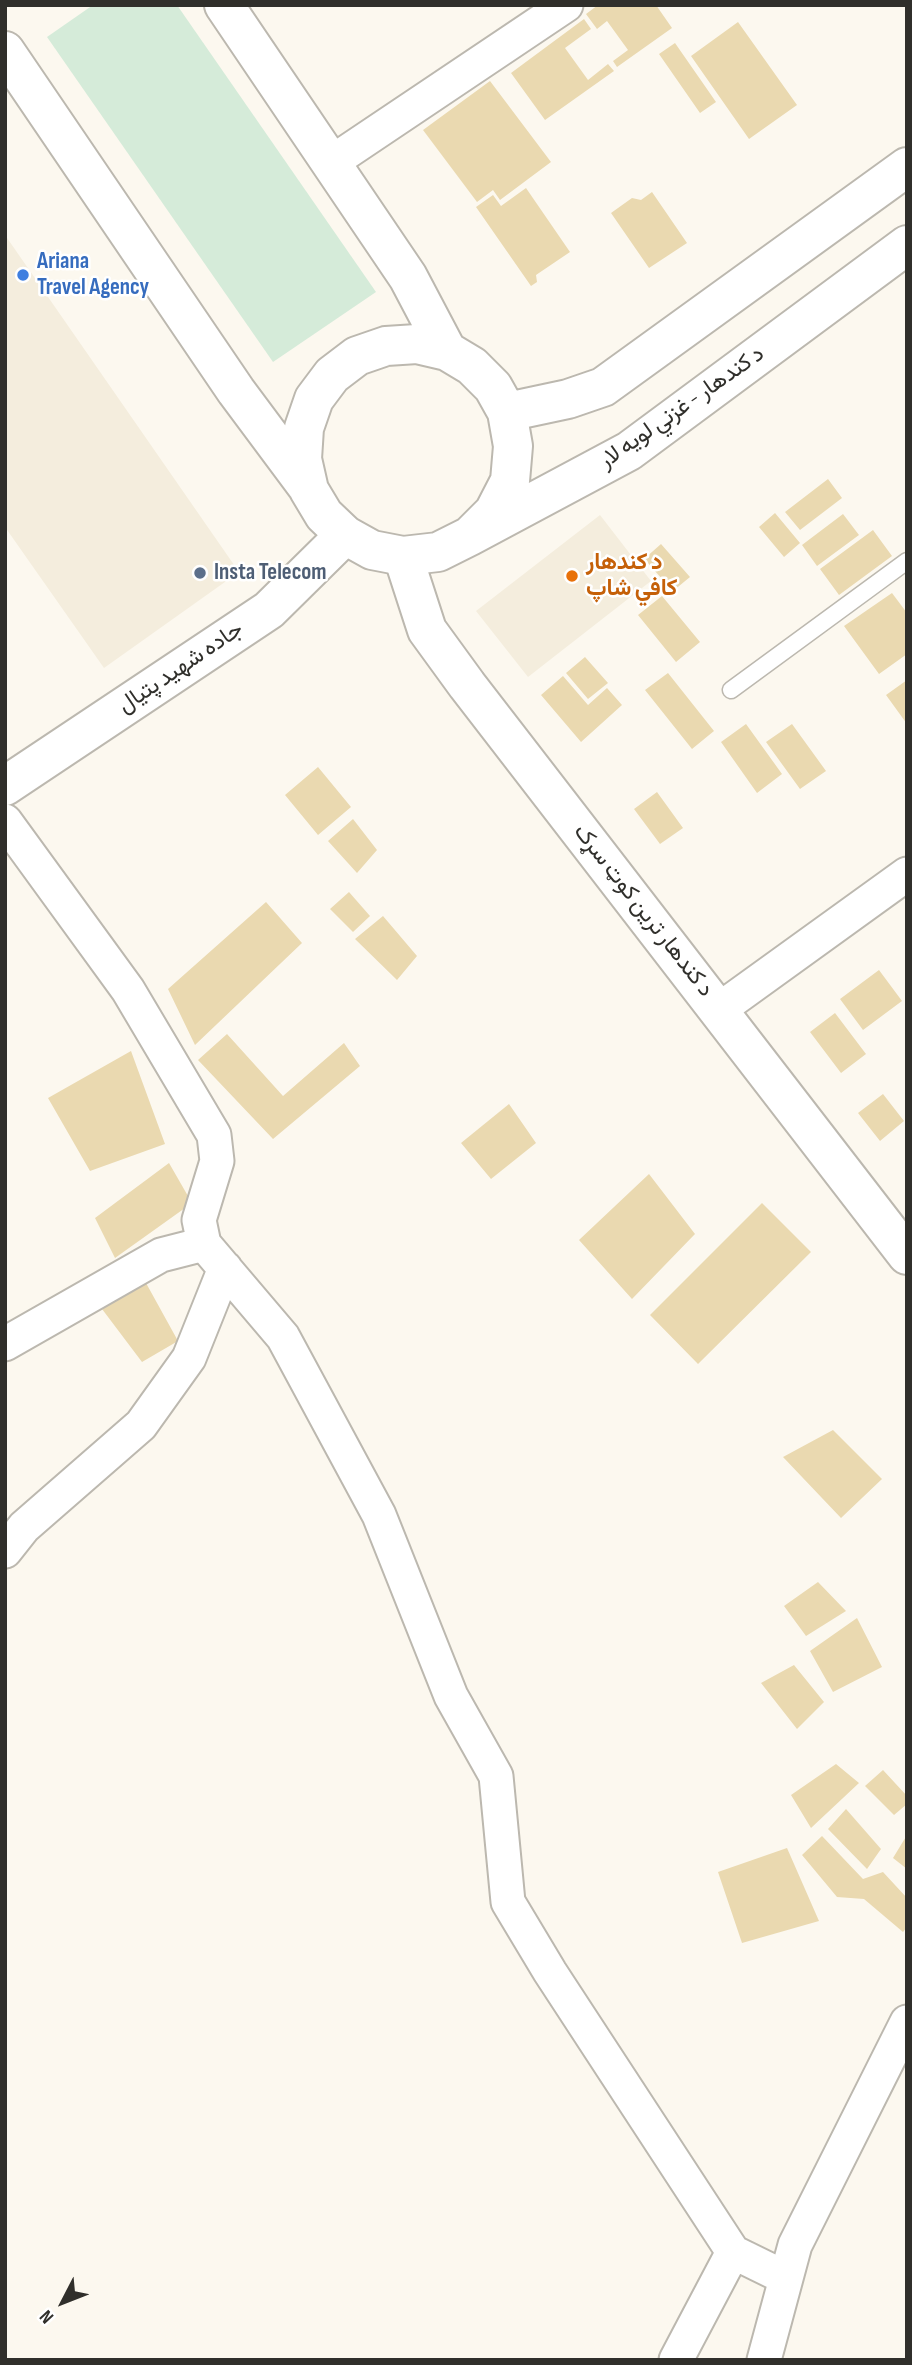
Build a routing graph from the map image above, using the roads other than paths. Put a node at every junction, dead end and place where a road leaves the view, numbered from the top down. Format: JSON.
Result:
{"nodes":[{"id":1,"x":224,"y":5,"type":"edge"},
{"id":2,"x":566,"y":5,"type":"edge"},
{"id":3,"x":5,"y":51,"type":"edge"},
{"id":4,"x":332,"y":162,"type":"junction"},
{"id":5,"x":907,"y":167,"type":"edge"},
{"id":6,"x":907,"y":245,"type":"edge"},
{"id":7,"x":447,"y":351,"type":"junction"},
{"id":8,"x":506,"y":412,"type":"junction"},
{"id":9,"x":309,"y":489,"type":"junction"},
{"id":10,"x":345,"y":535,"type":"junction"},
{"id":11,"x":470,"y":536,"type":"junction"},
{"id":12,"x":403,"y":556,"type":"junction"},
{"id":13,"x":907,"y":561,"type":"edge"},
{"id":14,"x":731,"y":690,"type":"dead end"},
{"id":15,"x":5,"y":786,"type":"edge"},
{"id":16,"x":5,"y":821,"type":"edge"},
{"id":17,"x":907,"y":874,"type":"edge"},
{"id":18,"x":720,"y":1009,"type":"junction"},
{"id":19,"x":907,"y":1255,"type":"edge"},
{"id":20,"x":215,"y":1256,"type":"junction"},
{"id":21,"x":5,"y":1344,"type":"edge"},
{"id":22,"x":5,"y":1551,"type":"edge"},
{"id":23,"x":907,"y":2022,"type":"edge"},
{"id":24,"x":733,"y":2252,"type":"junction"},
{"id":25,"x":786,"y":2278,"type":"junction"},
{"id":26,"x":676,"y":2360,"type":"edge"},
{"id":27,"x":764,"y":2360,"type":"edge"}],
"edges":[{"from":1,"to":4,"type":"main road"},
{"from":2,"to":4,"type":"street"},
{"from":3,"to":9,"type":"main road"},
{"from":4,"to":7,"type":"main road"},
{"from":5,"to":8,"type":"main road"},
{"from":6,"to":11,"type":"main road","name":"د کندهار - غزني لويه لار"},
{"from":7,"to":8,"type":"main road"},
{"from":7,"to":9,"type":"main road"},
{"from":8,"to":11,"type":"main road"},
{"from":9,"to":10,"type":"main road"},
{"from":10,"to":12,"type":"main road"},
{"from":10,"to":15,"type":"main road","name":"جاده شهید پتیال"},
{"from":11,"to":12,"type":"main road","name":"د کندهار - غزني لويه لار"},
{"from":12,"to":18,"type":"main road","name":"د کندهار ترين کوټ سړک"},
{"from":13,"to":14,"type":"lane"},
{"from":16,"to":20,"type":"street"},
{"from":17,"to":18,"type":"street"},
{"from":18,"to":19,"type":"main road","name":"د کندهار ترين کوټ سړک"},
{"from":20,"to":21,"type":"street"},
{"from":20,"to":22,"type":"street"},
{"from":20,"to":24,"type":"street"},
{"from":23,"to":25,"type":"street"},
{"from":24,"to":25,"type":"street"},
{"from":24,"to":26,"type":"street"},
{"from":25,"to":27,"type":"street"}]}
